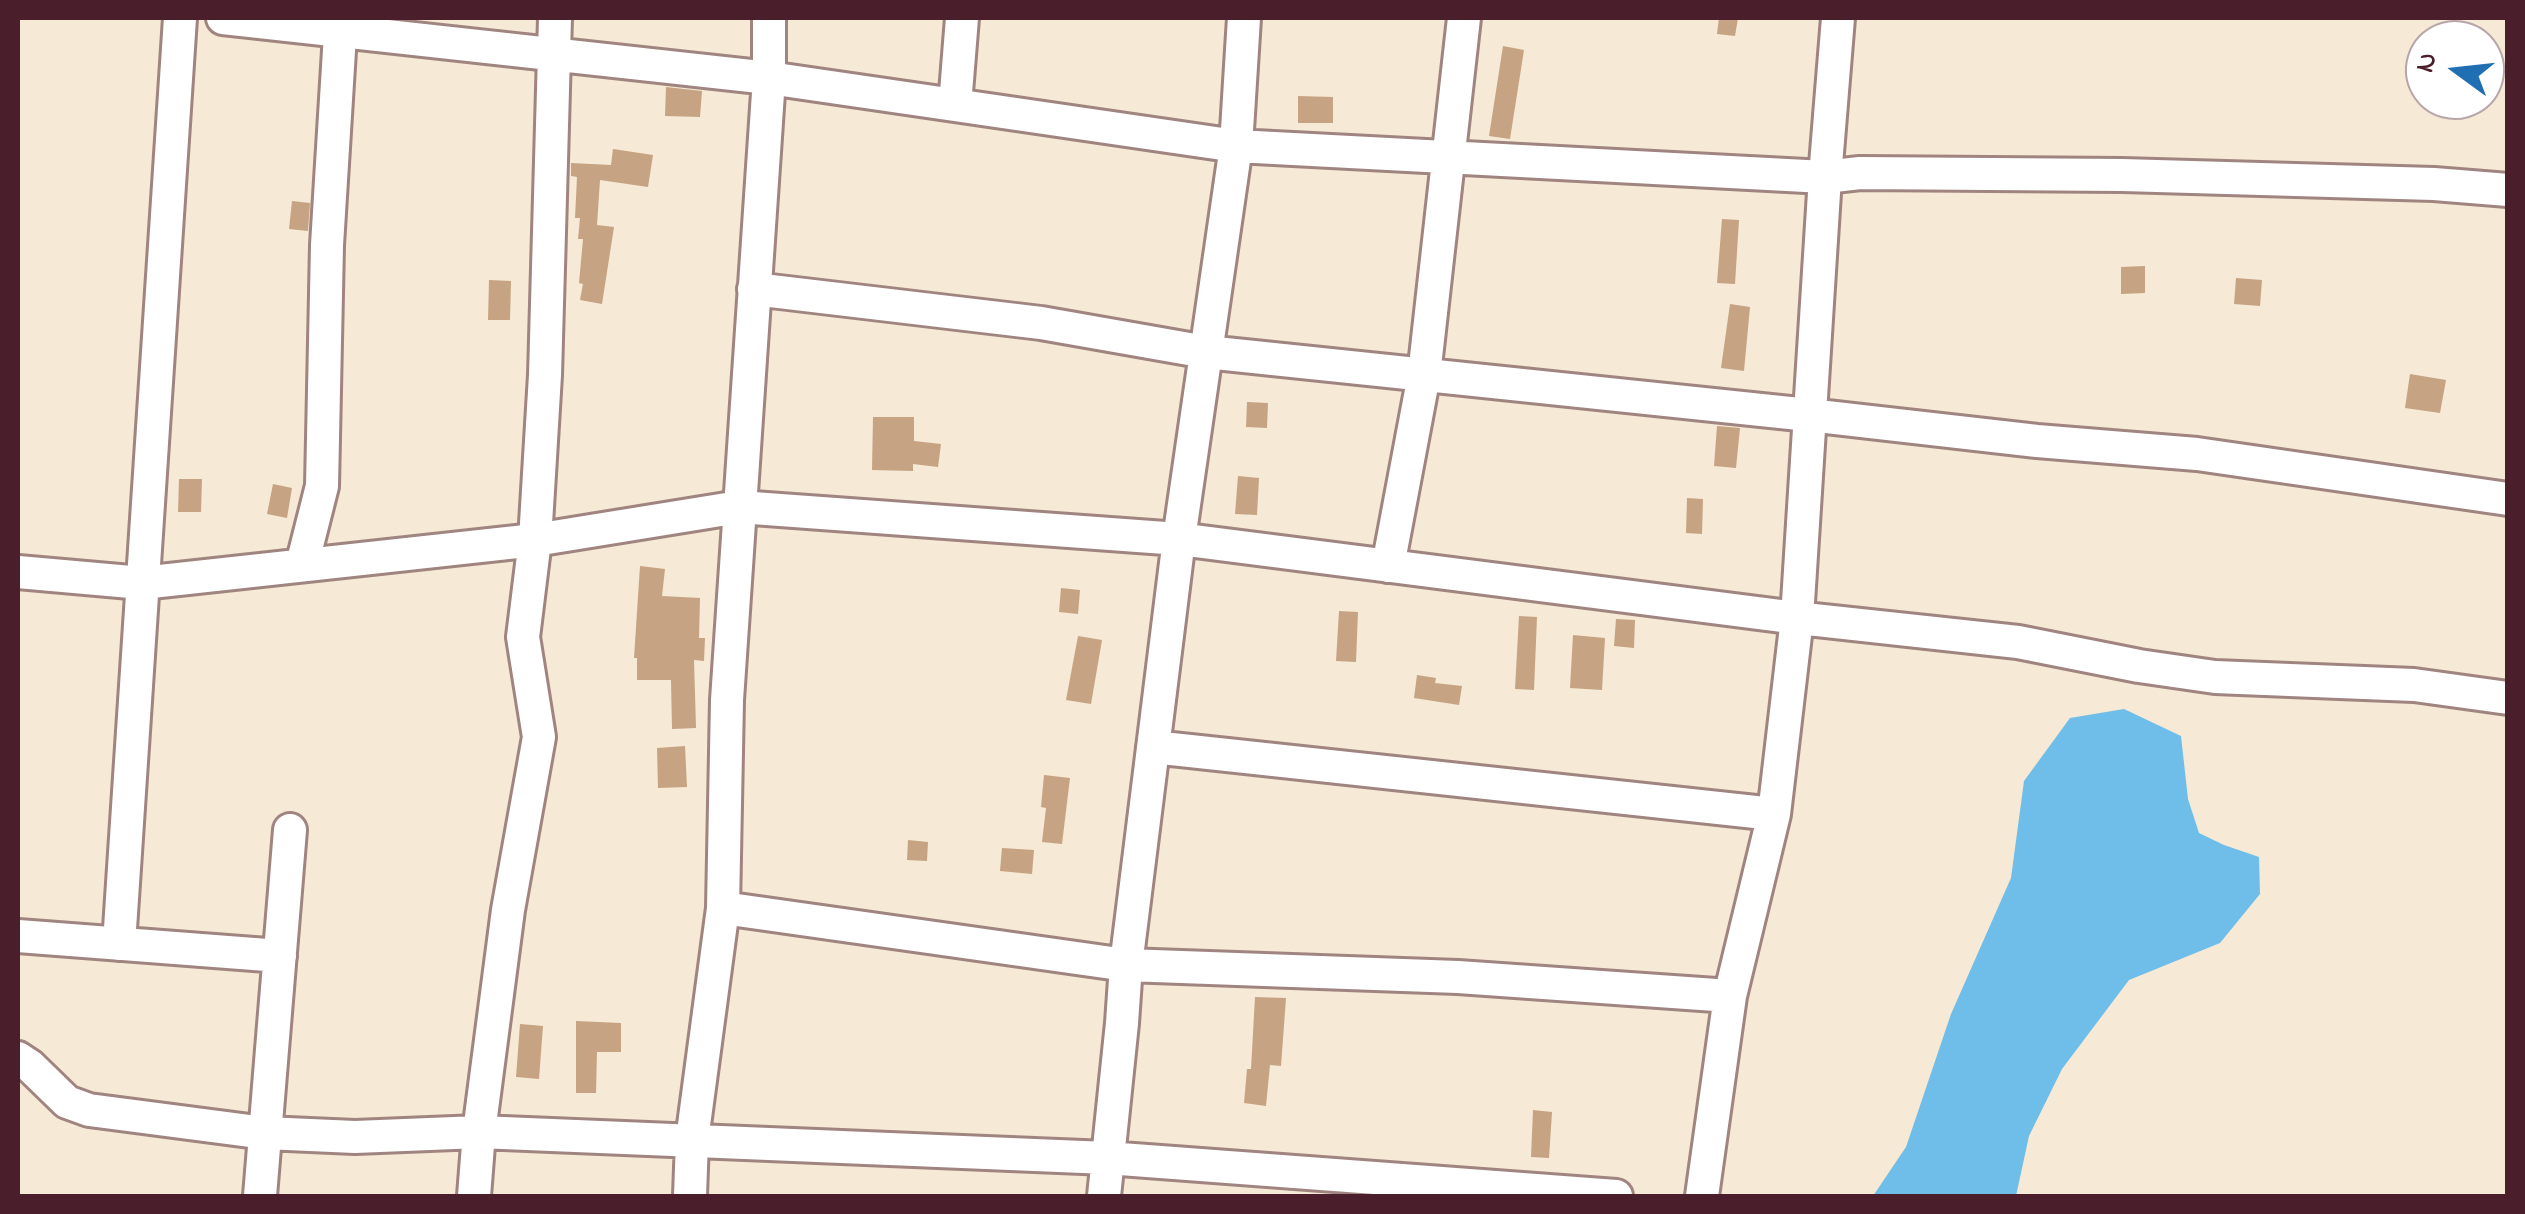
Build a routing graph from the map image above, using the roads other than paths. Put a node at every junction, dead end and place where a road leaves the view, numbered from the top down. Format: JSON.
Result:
{"nodes":[{"id":1,"x":180,"y":18,"type":"edge"},
{"id":2,"x":223,"y":18,"type":"edge"},
{"id":3,"x":554,"y":18,"type":"edge"},
{"id":4,"x":770,"y":18,"type":"edge"},
{"id":5,"x":962,"y":18,"type":"edge"},
{"id":6,"x":1244,"y":18,"type":"edge"},
{"id":7,"x":1464,"y":18,"type":"edge"},
{"id":8,"x":1838,"y":18,"type":"edge"},
{"id":9,"x":341,"y":24,"type":"edge"},
{"id":10,"x":554,"y":52,"type":"junction"},
{"id":11,"x":769,"y":78,"type":"junction"},
{"id":12,"x":955,"y":105,"type":"junction"},
{"id":13,"x":1236,"y":146,"type":"junction"},
{"id":14,"x":1447,"y":158,"type":"junction"},
{"id":15,"x":1825,"y":177,"type":"junction"},
{"id":16,"x":2508,"y":190,"type":"edge"},
{"id":17,"x":754,"y":289,"type":"junction"},
{"id":18,"x":1206,"y":352,"type":"junction"},
{"id":19,"x":1424,"y":374,"type":"junction"},
{"id":20,"x":1810,"y":415,"type":"junction"},
{"id":21,"x":2508,"y":499,"type":"edge"},
{"id":22,"x":739,"y":507,"type":"junction"},
{"id":23,"x":1180,"y":539,"type":"junction"},
{"id":24,"x":535,"y":540,"type":"junction"},
{"id":25,"x":302,"y":565,"type":"junction"},
{"id":26,"x":1388,"y":566,"type":"junction"},
{"id":27,"x":18,"y":572,"type":"edge"},
{"id":28,"x":142,"y":582,"type":"junction"},
{"id":29,"x":1796,"y":618,"type":"junction"},
{"id":30,"x":2508,"y":698,"type":"edge"},
{"id":31,"x":1153,"y":747,"type":"junction"},
{"id":32,"x":1774,"y":814,"type":"junction"},
{"id":33,"x":290,"y":830,"type":"dead end"},
{"id":34,"x":723,"y":908,"type":"junction"},
{"id":35,"x":18,"y":936,"type":"edge"},
{"id":36,"x":118,"y":944,"type":"junction"},
{"id":37,"x":280,"y":956,"type":"junction"},
{"id":38,"x":1126,"y":964,"type":"junction"},
{"id":39,"x":1730,"y":996,"type":"junction"},
{"id":40,"x":18,"y":1058,"type":"edge"},
{"id":41,"x":265,"y":1132,"type":"junction"},
{"id":42,"x":479,"y":1132,"type":"junction"},
{"id":43,"x":692,"y":1140,"type":"junction"},
{"id":44,"x":1107,"y":1158,"type":"junction"},
{"id":45,"x":260,"y":1196,"type":"edge"},
{"id":46,"x":474,"y":1196,"type":"edge"},
{"id":47,"x":690,"y":1196,"type":"edge"},
{"id":48,"x":1104,"y":1196,"type":"edge"},
{"id":49,"x":1616,"y":1196,"type":"edge"},
{"id":50,"x":1702,"y":1196,"type":"edge"}],
"edges":[{"from":1,"to":28,"type":"street"},
{"from":2,"to":9,"type":"street"},
{"from":3,"to":10,"type":"street"},
{"from":4,"to":11,"type":"street"},
{"from":5,"to":12,"type":"street"},
{"from":6,"to":13,"type":"street"},
{"from":7,"to":14,"type":"street"},
{"from":8,"to":15,"type":"street"},
{"from":9,"to":10,"type":"street"},
{"from":9,"to":25,"type":"street"},
{"from":10,"to":11,"type":"street"},
{"from":10,"to":24,"type":"street"},
{"from":11,"to":12,"type":"street"},
{"from":11,"to":17,"type":"street"},
{"from":12,"to":13,"type":"street"},
{"from":13,"to":14,"type":"street"},
{"from":13,"to":18,"type":"street"},
{"from":14,"to":15,"type":"street"},
{"from":14,"to":19,"type":"street"},
{"from":15,"to":16,"type":"street"},
{"from":15,"to":20,"type":"street"},
{"from":17,"to":18,"type":"street"},
{"from":17,"to":22,"type":"street"},
{"from":18,"to":19,"type":"street"},
{"from":18,"to":23,"type":"street"},
{"from":19,"to":20,"type":"street"},
{"from":19,"to":26,"type":"street"},
{"from":20,"to":21,"type":"street"},
{"from":20,"to":29,"type":"street"},
{"from":22,"to":23,"type":"street"},
{"from":22,"to":24,"type":"street"},
{"from":22,"to":34,"type":"street"},
{"from":23,"to":26,"type":"street"},
{"from":23,"to":31,"type":"street"},
{"from":24,"to":25,"type":"street"},
{"from":24,"to":42,"type":"street"},
{"from":25,"to":28,"type":"street"},
{"from":26,"to":29,"type":"street"},
{"from":27,"to":28,"type":"street"},
{"from":28,"to":36,"type":"street"},
{"from":29,"to":30,"type":"street"},
{"from":29,"to":32,"type":"street"},
{"from":31,"to":32,"type":"street"},
{"from":31,"to":38,"type":"street"},
{"from":32,"to":39,"type":"street"},
{"from":33,"to":37,"type":"street"},
{"from":34,"to":38,"type":"street"},
{"from":34,"to":43,"type":"street"},
{"from":35,"to":36,"type":"street"},
{"from":36,"to":37,"type":"street"},
{"from":37,"to":41,"type":"street"},
{"from":38,"to":39,"type":"street"},
{"from":38,"to":44,"type":"street"},
{"from":39,"to":50,"type":"street"},
{"from":40,"to":41,"type":"street"},
{"from":41,"to":42,"type":"street"},
{"from":41,"to":45,"type":"street"},
{"from":42,"to":43,"type":"street"},
{"from":42,"to":46,"type":"street"},
{"from":43,"to":44,"type":"street"},
{"from":43,"to":47,"type":"street"},
{"from":44,"to":48,"type":"street"},
{"from":44,"to":49,"type":"street"}]}
